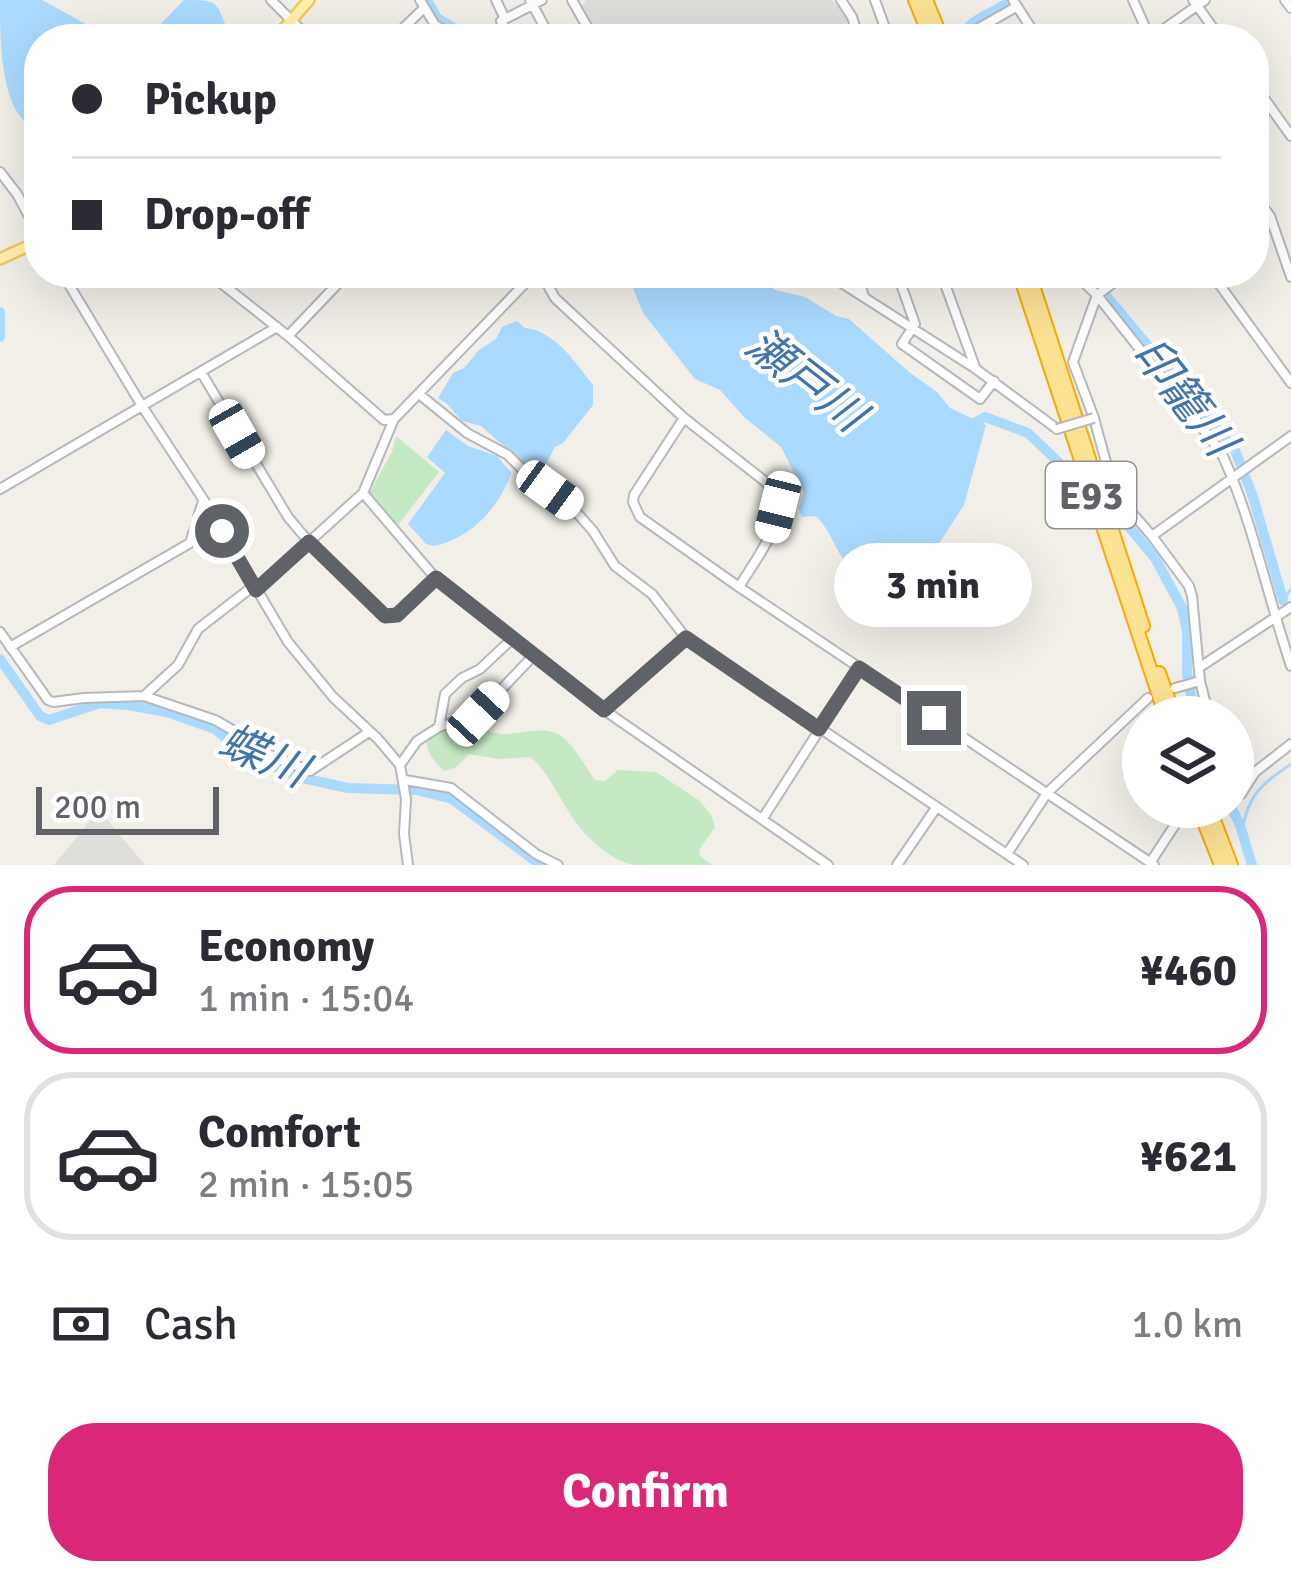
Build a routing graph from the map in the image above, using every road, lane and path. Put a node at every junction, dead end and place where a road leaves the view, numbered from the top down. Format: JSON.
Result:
{"nodes":[{"id":1,"x":272,"y":0,"type":"edge"},
{"id":2,"x":310,"y":0,"type":"edge"},
{"id":3,"x":496,"y":0,"type":"edge"},
{"id":4,"x":542,"y":0,"type":"edge"},
{"id":5,"x":1285,"y":0,"type":"edge"},
{"id":6,"x":1198,"y":2,"type":"edge"},
{"id":7,"x":531,"y":3,"type":"edge"},
{"id":8,"x":1014,"y":4,"type":"edge"},
{"id":9,"x":1291,"y":8,"type":"edge"},
{"id":10,"x":291,"y":19,"type":"junction"},
{"id":11,"x":505,"y":19,"type":"junction"},
{"id":12,"x":287,"y":24,"type":"edge"},
{"id":13,"x":296,"y":24,"type":"edge"},
{"id":14,"x":502,"y":24,"type":"edge"},
{"id":15,"x":985,"y":24,"type":"edge"},
{"id":16,"x":1169,"y":24,"type":"edge"},
{"id":17,"x":1269,"y":105,"type":"edge"},
{"id":18,"x":1291,"y":136,"type":"edge"},
{"id":19,"x":0,"y":172,"type":"edge"},
{"id":20,"x":24,"y":208,"type":"edge"},
{"id":21,"x":1269,"y":215,"type":"edge"},
{"id":22,"x":1291,"y":277,"type":"edge"},
{"id":23,"x":71,"y":288,"type":"edge"},
{"id":24,"x":226,"y":288,"type":"edge"},
{"id":25,"x":334,"y":288,"type":"edge"},
{"id":26,"x":523,"y":288,"type":"edge"},
{"id":27,"x":548,"y":288,"type":"edge"},
{"id":28,"x":850,"y":288,"type":"edge"},
{"id":29,"x":861,"y":288,"type":"edge"},
{"id":30,"x":902,"y":288,"type":"edge"},
{"id":31,"x":946,"y":288,"type":"edge"},
{"id":32,"x":1024,"y":288,"type":"edge"},
{"id":33,"x":1034,"y":288,"type":"edge"},
{"id":34,"x":1090,"y":288,"type":"edge"},
{"id":35,"x":1106,"y":288,"type":"edge"},
{"id":36,"x":1222,"y":288,"type":"edge"},
{"id":37,"x":1097,"y":295,"type":"junction"},
{"id":38,"x":864,"y":297,"type":"junction"},
{"id":39,"x":277,"y":327,"type":"junction"},
{"id":40,"x":912,"y":328,"type":"junction"},
{"id":41,"x":288,"y":336,"type":"junction"},
{"id":42,"x":976,"y":369,"type":"junction"},
{"id":43,"x":201,"y":372,"type":"junction"},
{"id":44,"x":994,"y":381,"type":"junction"},
{"id":45,"x":1291,"y":383,"type":"edge"},
{"id":46,"x":419,"y":394,"type":"junction"},
{"id":47,"x":142,"y":406,"type":"junction"},
{"id":48,"x":685,"y":418,"type":"junction"},
{"id":49,"x":1094,"y":418,"type":"junction"},
{"id":50,"x":394,"y":419,"type":"junction"},
{"id":51,"x":1291,"y":436,"type":"edge"},
{"id":52,"x":1233,"y":478,"type":"junction"},
{"id":53,"x":0,"y":489,"type":"edge"},
{"id":54,"x":363,"y":493,"type":"junction"},
{"id":55,"x":203,"y":501,"type":"junction"},
{"id":56,"x":1152,"y":536,"type":"junction"},
{"id":57,"x":309,"y":542,"type":"junction"},
{"id":58,"x":436,"y":578,"type":"junction"},
{"id":59,"x":739,"y":587,"type":"junction"},
{"id":60,"x":256,"y":590,"type":"junction"},
{"id":61,"x":1291,"y":607,"type":"edge"},
{"id":62,"x":1274,"y":618,"type":"junction"},
{"id":63,"x":0,"y":632,"type":"edge"},
{"id":64,"x":513,"y":638,"type":"junction"},
{"id":65,"x":686,"y":638,"type":"junction"},
{"id":66,"x":10,"y":647,"type":"junction"},
{"id":67,"x":534,"y":655,"type":"junction"},
{"id":68,"x":1291,"y":666,"type":"edge"},
{"id":69,"x":1200,"y":667,"type":"junction"},
{"id":70,"x":859,"y":668,"type":"junction"},
{"id":71,"x":1200,"y":681,"type":"junction"},
{"id":72,"x":1179,"y":687,"type":"dead end"},
{"id":73,"x":144,"y":696,"type":"junction"},
{"id":74,"x":1159,"y":696,"type":"edge"},
{"id":75,"x":1167,"y":696,"type":"edge"},
{"id":76,"x":1204,"y":696,"type":"edge"},
{"id":77,"x":604,"y":710,"type":"junction"},
{"id":78,"x":1122,"y":722,"type":"edge"},
{"id":79,"x":439,"y":727,"type":"junction"},
{"id":80,"x":819,"y":729,"type":"junction"},
{"id":81,"x":370,"y":732,"type":"junction"},
{"id":82,"x":1291,"y":744,"type":"edge"},
{"id":83,"x":400,"y":765,"type":"junction"},
{"id":84,"x":1254,"y":774,"type":"edge"},
{"id":85,"x":404,"y":780,"type":"junction"},
{"id":86,"x":1047,"y":793,"type":"junction"},
{"id":87,"x":936,"y":808,"type":"junction"},
{"id":88,"x":763,"y":818,"type":"junction"},
{"id":89,"x":1174,"y":828,"type":"edge"},
{"id":90,"x":1206,"y":828,"type":"edge"},
{"id":91,"x":1217,"y":828,"type":"edge"},
{"id":92,"x":1007,"y":854,"type":"junction"},
{"id":93,"x":1152,"y":864,"type":"edge"},
{"id":94,"x":408,"y":865,"type":"edge"},
{"id":95,"x":558,"y":865,"type":"edge"},
{"id":96,"x":828,"y":865,"type":"edge"},
{"id":97,"x":897,"y":865,"type":"edge"},
{"id":98,"x":1023,"y":865,"type":"edge"},
{"id":99,"x":1221,"y":865,"type":"edge"},
{"id":100,"x":1231,"y":865,"type":"edge"}],
"edges":[{"from":1,"to":10,"type":"street"},
{"from":2,"to":10,"type":"main road"},
{"from":3,"to":11,"type":"street"},
{"from":4,"to":7,"type":"street"},
{"from":5,"to":9,"type":"street"},
{"from":6,"to":16,"type":"street"},
{"from":7,"to":11,"type":"street"},
{"from":8,"to":15,"type":"street"},
{"from":10,"to":12,"type":"main road"},
{"from":10,"to":13,"type":"street"},
{"from":11,"to":14,"type":"street"},
{"from":17,"to":18,"type":"street"},
{"from":19,"to":20,"type":"street"},
{"from":21,"to":22,"type":"street"},
{"from":23,"to":47,"type":"street"},
{"from":24,"to":39,"type":"street"},
{"from":25,"to":41,"type":"street"},
{"from":26,"to":46,"type":"street"},
{"from":27,"to":48,"type":"street"},
{"from":28,"to":38,"type":"street"},
{"from":29,"to":38,"type":"street"},
{"from":30,"to":40,"type":"street"},
{"from":31,"to":42,"type":"street"},
{"from":32,"to":74,"type":"highway","number":"E93"},
{"from":33,"to":75,"type":"highway","number":"E93"},
{"from":34,"to":37,"type":"street"},
{"from":35,"to":37,"type":"street"},
{"from":36,"to":45,"type":"street"},
{"from":37,"to":49,"type":"street"},
{"from":37,"to":52,"type":"street"},
{"from":38,"to":40,"type":"street"},
{"from":39,"to":41,"type":"street"},
{"from":39,"to":43,"type":"street"},
{"from":40,"to":42,"type":"street"},
{"from":40,"to":44,"type":"street"},
{"from":41,"to":50,"type":"street"},
{"from":42,"to":44,"type":"street"},
{"from":43,"to":47,"type":"street"},
{"from":43,"to":57,"type":"street"},
{"from":44,"to":49,"type":"street","bridge":true},
{"from":46,"to":50,"type":"street"},
{"from":46,"to":65,"type":"street"},
{"from":47,"to":53,"type":"street"},
{"from":47,"to":55,"type":"street"},
{"from":48,"to":59,"type":"street"},
{"from":48,"to":59,"type":"street"},
{"from":49,"to":56,"type":"street"},
{"from":50,"to":54,"type":"street"},
{"from":51,"to":52,"type":"street"},
{"from":52,"to":56,"type":"street"},
{"from":52,"to":62,"type":"street"},
{"from":54,"to":57,"type":"street"},
{"from":54,"to":58,"type":"street"},
{"from":55,"to":60,"type":"street"},
{"from":55,"to":66,"type":"street"},
{"from":56,"to":69,"type":"street"},
{"from":57,"to":58,"type":"street"},
{"from":57,"to":60,"type":"street"},
{"from":58,"to":64,"type":"street"},
{"from":59,"to":70,"type":"street"},
{"from":60,"to":73,"type":"street"},
{"from":60,"to":81,"type":"street"},
{"from":61,"to":62,"type":"street"},
{"from":62,"to":68,"type":"street"},
{"from":62,"to":69,"type":"street"},
{"from":63,"to":66,"type":"street"},
{"from":64,"to":67,"type":"street"},
{"from":64,"to":79,"type":"street"},
{"from":65,"to":77,"type":"street"},
{"from":65,"to":80,"type":"street"},
{"from":66,"to":73,"type":"street"},
{"from":67,"to":77,"type":"street"},
{"from":67,"to":79,"type":"street"},
{"from":69,"to":71,"type":"street"},
{"from":70,"to":80,"type":"street"},
{"from":70,"to":86,"type":"street"},
{"from":71,"to":72,"type":"street"},
{"from":71,"to":76,"type":"street"},
{"from":73,"to":81,"type":"street"},
{"from":77,"to":88,"type":"street"},
{"from":78,"to":86,"type":"street"},
{"from":79,"to":83,"type":"street"},
{"from":80,"to":87,"type":"street"},
{"from":80,"to":88,"type":"street"},
{"from":81,"to":83,"type":"street"},
{"from":82,"to":84,"type":"street"},
{"from":83,"to":85,"type":"street"},
{"from":85,"to":94,"type":"street"},
{"from":85,"to":95,"type":"street"},
{"from":86,"to":92,"type":"street"},
{"from":86,"to":93,"type":"street"},
{"from":87,"to":92,"type":"street"},
{"from":87,"to":97,"type":"street"},
{"from":88,"to":96,"type":"street"},
{"from":89,"to":93,"type":"street"},
{"from":90,"to":99,"type":"highway"},
{"from":91,"to":100,"type":"highway"},
{"from":92,"to":98,"type":"street"}]}
